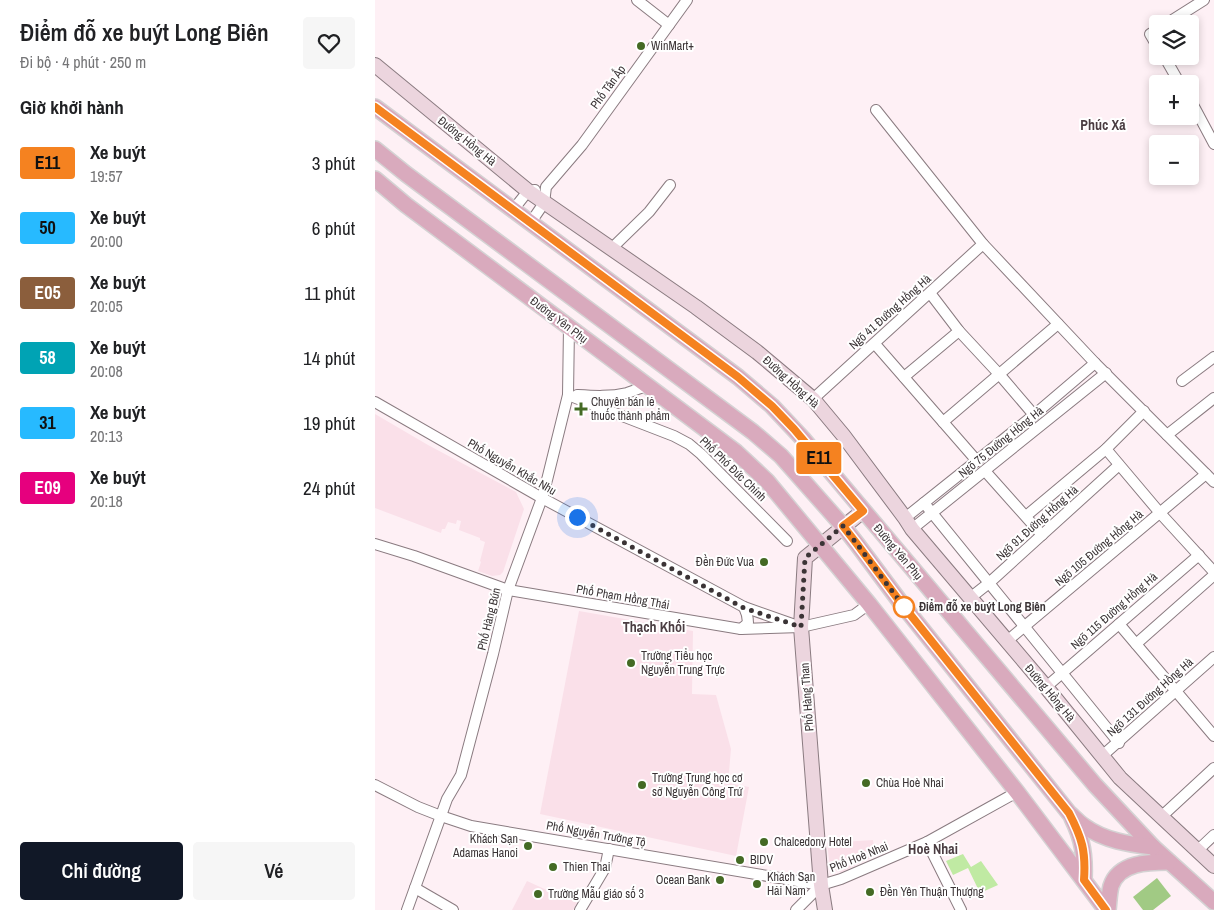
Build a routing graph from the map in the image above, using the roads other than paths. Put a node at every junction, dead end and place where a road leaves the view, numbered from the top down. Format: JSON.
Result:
{"nodes":[{"id":1,"x":637,"y":0,"type":"edge"},
{"id":2,"x":687,"y":0,"type":"edge"},
{"id":3,"x":1202,"y":0,"type":"edge"},
{"id":4,"x":1180,"y":15,"type":"edge"},
{"id":5,"x":669,"y":25,"type":"junction"},
{"id":6,"x":375,"y":65,"type":"edge"},
{"id":7,"x":375,"y":107,"type":"edge"},
{"id":8,"x":876,"y":110,"type":"dead end"},
{"id":9,"x":1199,"y":116,"type":"edge"},
{"id":10,"x":1214,"y":144,"type":"edge"},
{"id":11,"x":375,"y":149,"type":"edge"},
{"id":12,"x":375,"y":179,"type":"edge"},
{"id":13,"x":670,"y":185,"type":"dead end"},
{"id":14,"x":546,"y":187,"type":"junction"},
{"id":15,"x":529,"y":191,"type":"junction"},
{"id":16,"x":544,"y":203,"type":"junction"},
{"id":17,"x":513,"y":210,"type":"junction"},
{"id":18,"x":531,"y":222,"type":"junction"},
{"id":19,"x":983,"y":244,"type":"junction"},
{"id":20,"x":611,"y":249,"type":"junction"},
{"id":21,"x":930,"y":293,"type":"junction"},
{"id":22,"x":1058,"y":324,"type":"junction"},
{"id":23,"x":569,"y":327,"type":"junction"},
{"id":24,"x":959,"y":331,"type":"junction"},
{"id":25,"x":875,"y":344,"type":"junction"},
{"id":26,"x":1214,"y":357,"type":"edge"},
{"id":27,"x":1095,"y":363,"type":"junction"},
{"id":28,"x":1106,"y":373,"type":"junction"},
{"id":29,"x":999,"y":374,"type":"junction"},
{"id":30,"x":904,"y":377,"type":"junction"},
{"id":31,"x":1182,"y":381,"type":"dead end"},
{"id":32,"x":647,"y":386,"type":"junction"},
{"id":33,"x":568,"y":395,"type":"junction"},
{"id":34,"x":1214,"y":398,"type":"edge"},
{"id":35,"x":813,"y":399,"type":"junction"},
{"id":36,"x":375,"y":402,"type":"edge"},
{"id":37,"x":1144,"y":411,"type":"junction"},
{"id":38,"x":1034,"y":415,"type":"junction"},
{"id":39,"x":943,"y":422,"type":"junction"},
{"id":40,"x":1167,"y":435,"type":"junction"},
{"id":41,"x":1106,"y":449,"type":"junction"},
{"id":42,"x":977,"y":461,"type":"junction"},
{"id":43,"x":1119,"y":465,"type":"junction"},
{"id":44,"x":985,"y":471,"type":"junction"},
{"id":45,"x":1206,"y":474,"type":"junction"},
{"id":46,"x":1214,"y":482,"type":"edge"},
{"id":47,"x":541,"y":498,"type":"junction"},
{"id":48,"x":924,"y":503,"type":"junction"},
{"id":49,"x":863,"y":511,"type":"junction"},
{"id":50,"x":932,"y":512,"type":"junction"},
{"id":51,"x":1160,"y":513,"type":"junction"},
{"id":52,"x":1026,"y":516,"type":"junction"},
{"id":53,"x":908,"y":524,"type":"junction"},
{"id":54,"x":843,"y":526,"type":"junction"},
{"id":55,"x":1042,"y":535,"type":"junction"},
{"id":56,"x":787,"y":541,"type":"dead end"},
{"id":57,"x":375,"y":544,"type":"edge"},
{"id":58,"x":821,"y":545,"type":"junction"},
{"id":59,"x":1199,"y":555,"type":"junction"},
{"id":60,"x":1214,"y":573,"type":"edge"},
{"id":61,"x":989,"y":584,"type":"junction"},
{"id":62,"x":509,"y":590,"type":"junction"},
{"id":63,"x":970,"y":598,"type":"junction"},
{"id":64,"x":869,"y":604,"type":"junction"},
{"id":65,"x":744,"y":608,"type":"junction"},
{"id":66,"x":1119,"y":624,"type":"junction"},
{"id":67,"x":1025,"y":626,"type":"junction"},
{"id":68,"x":801,"y":627,"type":"junction"},
{"id":69,"x":741,"y":629,"type":"junction"},
{"id":70,"x":1007,"y":641,"type":"junction"},
{"id":71,"x":1136,"y":644,"type":"junction"},
{"id":72,"x":1214,"y":657,"type":"edge"},
{"id":73,"x":1062,"y":673,"type":"junction"},
{"id":74,"x":1046,"y":687,"type":"junction"},
{"id":75,"x":1176,"y":691,"type":"junction"},
{"id":76,"x":1213,"y":733,"type":"edge"},
{"id":77,"x":1119,"y":742,"type":"junction"},
{"id":78,"x":1102,"y":756,"type":"junction"},
{"id":79,"x":1214,"y":768,"type":"edge"},
{"id":80,"x":375,"y":785,"type":"edge"},
{"id":81,"x":1017,"y":792,"type":"junction"},
{"id":82,"x":1069,"y":813,"type":"junction"},
{"id":83,"x":441,"y":816,"type":"junction"},
{"id":84,"x":1161,"y":817,"type":"junction"},
{"id":85,"x":1214,"y":835,"type":"edge"},
{"id":86,"x":927,"y":842,"type":"junction"},
{"id":87,"x":1153,"y":847,"type":"junction"},
{"id":88,"x":609,"y":849,"type":"junction"},
{"id":89,"x":1197,"y":851,"type":"junction"},
{"id":90,"x":1169,"y":862,"type":"junction"},
{"id":91,"x":1214,"y":866,"type":"edge"},
{"id":92,"x":1084,"y":880,"type":"junction"},
{"id":93,"x":821,"y":885,"type":"junction"},
{"id":94,"x":415,"y":888,"type":"junction"},
{"id":95,"x":1214,"y":902,"type":"edge"},
{"id":96,"x":407,"y":910,"type":"edge"},
{"id":97,"x":453,"y":910,"type":"edge"},
{"id":98,"x":580,"y":910,"type":"edge"},
{"id":99,"x":796,"y":910,"type":"edge"},
{"id":100,"x":825,"y":910,"type":"edge"},
{"id":101,"x":961,"y":910,"type":"edge"},
{"id":102,"x":1107,"y":910,"type":"edge"}],
"edges":[{"from":1,"to":5,"type":"street"},
{"from":2,"to":5,"type":"street","name":"Phố Tân Ấp"},
{"from":3,"to":4,"type":"street"},
{"from":5,"to":14,"type":"street","name":"Phố Tân Ấp"},
{"from":6,"to":15,"type":"street","name":"Đường Hồng Hà"},
{"from":7,"to":17,"type":"main road","name":"Đường Yên Phụ"},
{"from":8,"to":19,"type":"street"},
{"from":9,"to":10,"type":"street"},
{"from":11,"to":54,"type":"main road","name":"Đường Yên Phụ"},
{"from":12,"to":23,"type":"main road","name":"Đường Yên Phụ"},
{"from":13,"to":20,"type":"street"},
{"from":14,"to":15,"type":"street"},
{"from":14,"to":16,"type":"street"},
{"from":15,"to":16,"type":"street","name":"Đường Hồng Hà"},
{"from":15,"to":17,"type":"street"},
{"from":16,"to":18,"type":"street"},
{"from":16,"to":20,"type":"street","name":"Đường Hồng Hà"},
{"from":17,"to":18,"type":"main road","name":"Đường Yên Phụ"},
{"from":18,"to":49,"type":"main road","name":"Đường Yên Phụ"},
{"from":19,"to":21,"type":"street","name":"Ngõ 41 Đường Hồng Hà"},
{"from":19,"to":22,"type":"street"},
{"from":20,"to":35,"type":"street","name":"Đường Hồng Hà"},
{"from":21,"to":24,"type":"street"},
{"from":21,"to":25,"type":"street","name":"Ngõ 41 Đường Hồng Hà"},
{"from":22,"to":27,"type":"street"},
{"from":22,"to":29,"type":"street"},
{"from":23,"to":32,"type":"main road","name":"Đường Yên Phụ"},
{"from":23,"to":33,"type":"street","name":"Phố Hàng Bún"},
{"from":24,"to":29,"type":"street"},
{"from":24,"to":30,"type":"street"},
{"from":25,"to":30,"type":"street"},
{"from":25,"to":35,"type":"street","name":"Ngõ 41 Đường Hồng Hà"},
{"from":26,"to":31,"type":"street"},
{"from":27,"to":28,"type":"street"},
{"from":27,"to":38,"type":"street","name":"Ngõ 75 Đường Hồng Hà"},
{"from":28,"to":37,"type":"street"},
{"from":28,"to":44,"type":"street","name":"Ngõ 75 Đường Hồng Hà"},
{"from":29,"to":38,"type":"street"},
{"from":29,"to":39,"type":"street"},
{"from":30,"to":39,"type":"street"},
{"from":32,"to":33,"type":"street"},
{"from":32,"to":58,"type":"main road","name":"Đường Yên Phụ"},
{"from":33,"to":47,"type":"street","name":"Phố Hàng Bún"},
{"from":33,"to":56,"type":"street","name":"Phố Phó Đức Chính"},
{"from":34,"to":40,"type":"street"},
{"from":35,"to":53,"type":"street","name":"Đường Hồng Hà"},
{"from":36,"to":47,"type":"street","name":"Phố Nguyễn Khắc Nhu"},
{"from":37,"to":40,"type":"street"},
{"from":37,"to":41,"type":"street","name":"Ngõ 91 Đường Hồng Hà"},
{"from":38,"to":42,"type":"street","name":"Ngõ 75 Đường Hồng Hà"},
{"from":39,"to":42,"type":"street"},
{"from":40,"to":45,"type":"street"},
{"from":41,"to":43,"type":"street"},
{"from":41,"to":52,"type":"street","name":"Ngõ 91 Đường Hồng Hà"},
{"from":42,"to":48,"type":"street","name":"Ngõ 75 Đường Hồng Hà"},
{"from":43,"to":51,"type":"street"},
{"from":43,"to":55,"type":"street","name":"Ngõ 91 Đường Hồng Hà"},
{"from":44,"to":50,"type":"street","name":"Ngõ 75 Đường Hồng Hà"},
{"from":44,"to":52,"type":"street"},
{"from":45,"to":46,"type":"street"},
{"from":45,"to":51,"type":"street","name":"Ngõ 105 Đường Hồng Hà"},
{"from":47,"to":62,"type":"street","name":"Phố Hàng Bún"},
{"from":47,"to":65,"type":"street","name":"Phố Nguyễn Khắc Nhu"},
{"from":48,"to":50,"type":"street","name":"Đường Hồng Hà"},
{"from":48,"to":53,"type":"street","name":"Ngõ 75 Đường Hồng Hà"},
{"from":49,"to":54,"type":"street","name":"Phố Hàng Than"},
{"from":49,"to":87,"type":"main road","name":"Đường Yên Phụ"},
{"from":50,"to":53,"type":"street","name":"Ngõ 75 Đường Hồng Hà"},
{"from":50,"to":61,"type":"street","name":"Đường Hồng Hà"},
{"from":51,"to":59,"type":"street"},
{"from":51,"to":67,"type":"street","name":"Ngõ 105 Đường Hồng Hà"},
{"from":52,"to":55,"type":"street"},
{"from":53,"to":63,"type":"street","name":"Đường Hồng Hà"},
{"from":54,"to":58,"type":"street","name":"Phố Hàng Than"},
{"from":54,"to":82,"type":"main road","name":"Đường Yên Phụ"},
{"from":55,"to":61,"type":"street","name":"Ngõ 91 Đường Hồng Hà"},
{"from":57,"to":62,"type":"street","name":"Phố Phạm Hồng Thái"},
{"from":58,"to":64,"type":"main road","name":"Đường Yên Phụ"},
{"from":58,"to":68,"type":"street","name":"Phố Hàng Than"},
{"from":59,"to":60,"type":"street"},
{"from":59,"to":66,"type":"street","name":"Ngõ 115 Đường Hồng Hà"},
{"from":60,"to":71,"type":"street"},
{"from":61,"to":63,"type":"street","name":"Ngõ 91 Đường Hồng Hà"},
{"from":61,"to":67,"type":"street","name":"Đường Hồng Hà"},
{"from":62,"to":69,"type":"street","name":"Phố Phạm Hồng Thái"},
{"from":62,"to":83,"type":"street","name":"Phố Hàng Bún"},
{"from":63,"to":70,"type":"street","name":"Đường Hồng Hà"},
{"from":64,"to":68,"type":"street","name":"Phố Phạm Hồng Thái"},
{"from":64,"to":81,"type":"main road","name":"Đường Yên Phụ"},
{"from":65,"to":68,"type":"street","name":"Phố Nguyễn Khắc Nhu"},
{"from":65,"to":69,"type":"street"},
{"from":66,"to":71,"type":"street"},
{"from":66,"to":73,"type":"street","name":"Ngõ 115 Đường Hồng Hà"},
{"from":67,"to":70,"type":"street","name":"Ngõ 105 Đường Hồng Hà"},
{"from":67,"to":73,"type":"street","name":"Đường Hồng Hà"},
{"from":68,"to":69,"type":"street","name":"Phố Phạm Hồng Thái"},
{"from":68,"to":93,"type":"street","name":"Phố Hàng Than"},
{"from":70,"to":74,"type":"street","name":"Đường Hồng Hà"},
{"from":71,"to":75,"type":"street"},
{"from":72,"to":75,"type":"street","name":"Ngõ 131 Đường Hồng Hà"},
{"from":73,"to":74,"type":"street","name":"Ngõ 115 Đường Hồng Hà"},
{"from":73,"to":77,"type":"street","name":"Đường Hồng Hà"},
{"from":74,"to":78,"type":"street","name":"Đường Hồng Hà"},
{"from":75,"to":76,"type":"street"},
{"from":75,"to":77,"type":"street","name":"Ngõ 131 Đường Hồng Hà"},
{"from":77,"to":78,"type":"street","name":"Ngõ 131 Đường Hồng Hà"},
{"from":78,"to":84,"type":"street","name":"Đường Hồng Hà"},
{"from":79,"to":84,"type":"street"},
{"from":80,"to":83,"type":"street","name":"Phố Nguyễn Trường Tộ"},
{"from":81,"to":86,"type":"street","name":"Phố Hoè Nhai"},
{"from":81,"to":92,"type":"main road","name":"Đường Yên Phụ"},
{"from":82,"to":87,"type":"main road","name":"Đường Yên Phụ"},
{"from":82,"to":92,"type":"main road","name":"Đường Yên Phụ"},
{"from":83,"to":88,"type":"street","name":"Phố Nguyễn Trường Tộ"},
{"from":83,"to":94,"type":"street","name":"Phố Hàng Bún"},
{"from":84,"to":89,"type":"street","name":"Đường Hồng Hà"},
{"from":85,"to":89,"type":"street"},
{"from":86,"to":93,"type":"street","name":"Phố Hoè Nhai"},
{"from":86,"to":101,"type":"street"},
{"from":87,"to":90,"type":"main road","name":"Đường Yên Phụ"},
{"from":88,"to":93,"type":"street","name":"Phố Nguyễn Trường Tộ"},
{"from":88,"to":98,"type":"street"},
{"from":89,"to":91,"type":"street","name":"Đường Hồng Hà"},
{"from":90,"to":95,"type":"main road","name":"Đường Yên Phụ"},
{"from":90,"to":102,"type":"main road"},
{"from":92,"to":102,"type":"main road","name":"Đường Yên Phụ"},
{"from":93,"to":99,"type":"street","name":"Phố Hoè Nhai"},
{"from":93,"to":100,"type":"street","name":"Phố Hàng Than"},
{"from":94,"to":96,"type":"street","name":"Phố Hàng Bún"},
{"from":94,"to":97,"type":"street"}]}
